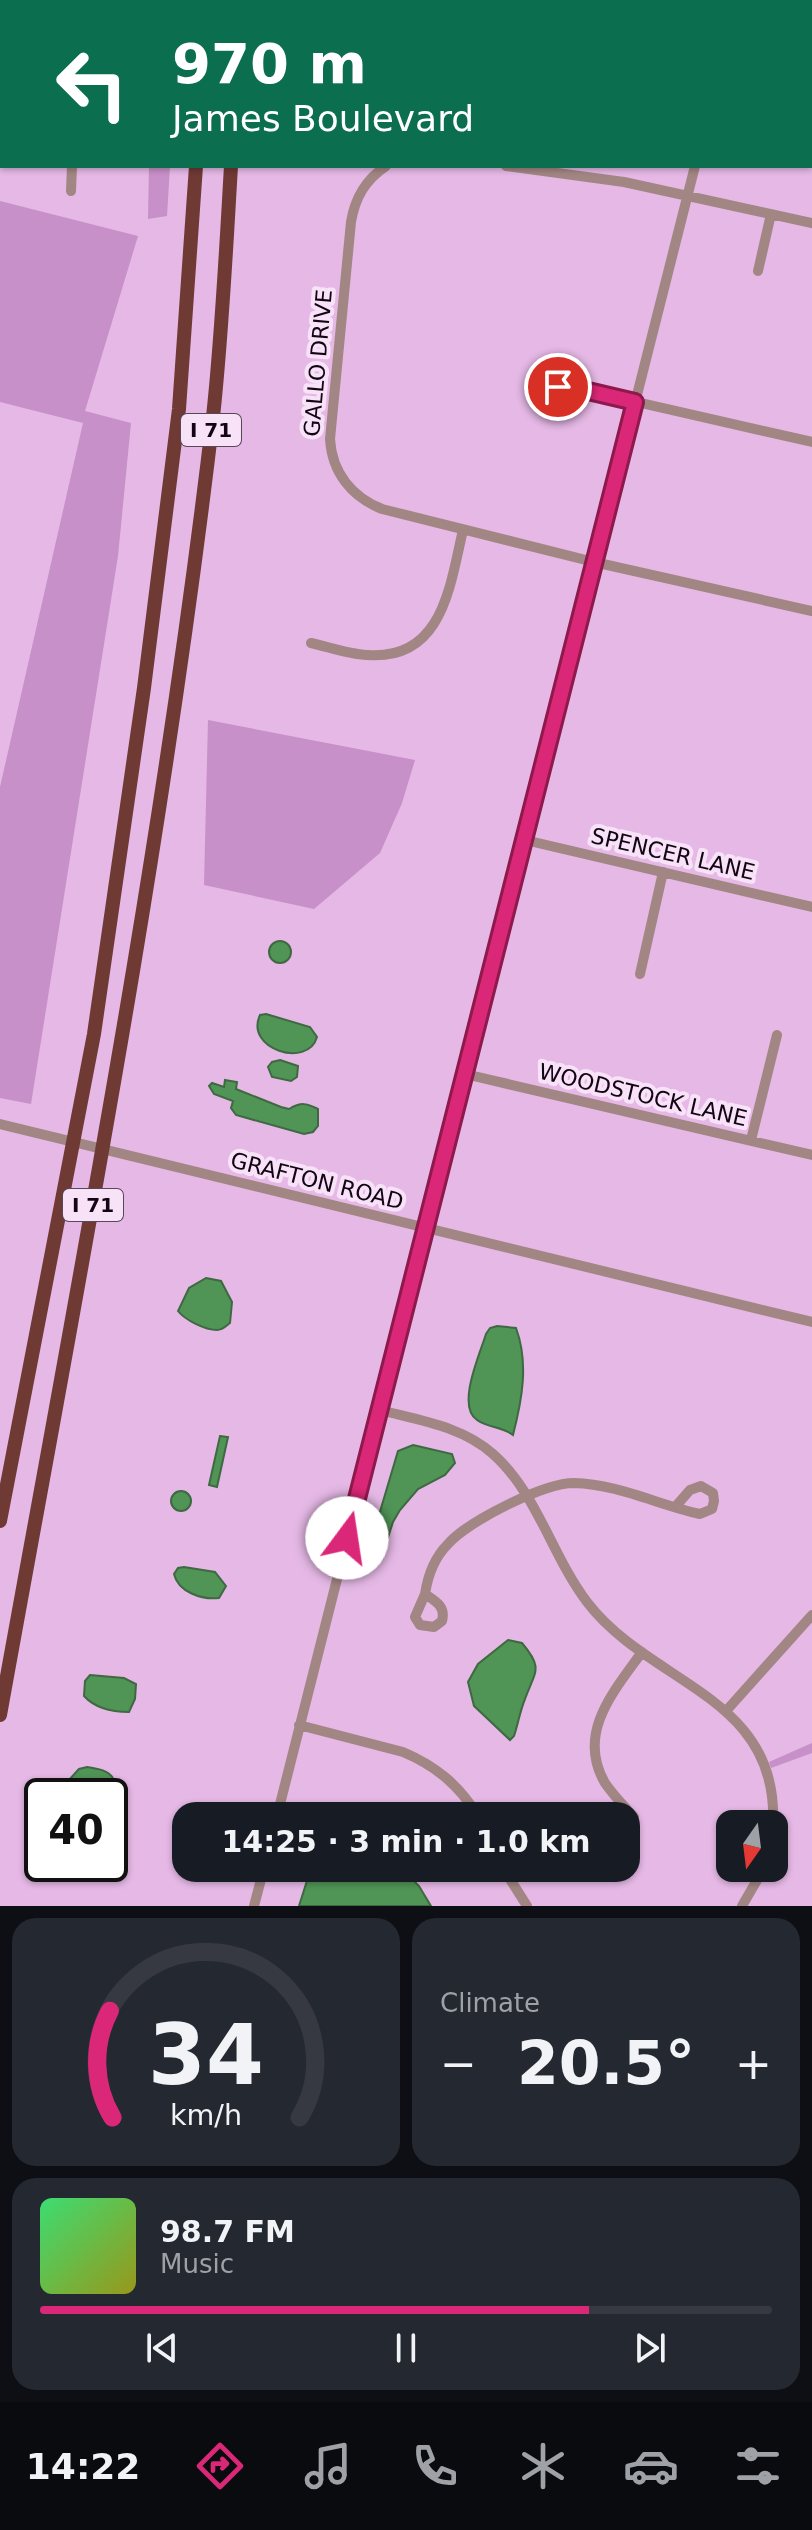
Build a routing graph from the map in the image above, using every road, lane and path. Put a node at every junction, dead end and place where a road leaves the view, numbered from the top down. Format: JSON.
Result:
{"nodes":[{"id":1,"x":72,"y":168,"type":"edge"},
{"id":2,"x":196,"y":168,"type":"edge"},
{"id":3,"x":231,"y":168,"type":"edge"},
{"id":4,"x":380,"y":168,"type":"edge"},
{"id":5,"x":521,"y":168,"type":"edge"},
{"id":6,"x":694,"y":168,"type":"edge"},
{"id":7,"x":71,"y":191,"type":"dead end"},
{"id":8,"x":687,"y":196,"type":"junction"},
{"id":9,"x":771,"y":214,"type":"junction"},
{"id":10,"x":812,"y":223,"type":"edge"},
{"id":11,"x":758,"y":271,"type":"dead end"},
{"id":12,"x":548,"y":391,"type":"dead end"},
{"id":13,"x":635,"y":402,"type":"junction"},
{"id":14,"x":812,"y":442,"type":"edge"},
{"id":15,"x":463,"y":530,"type":"junction"},
{"id":16,"x":594,"y":562,"type":"junction"},
{"id":17,"x":812,"y":611,"type":"edge"},
{"id":18,"x":311,"y":643,"type":"dead end"},
{"id":19,"x":525,"y":840,"type":"junction"},
{"id":20,"x":663,"y":872,"type":"junction"},
{"id":21,"x":812,"y":907,"type":"edge"},
{"id":22,"x":640,"y":974,"type":"dead end"},
{"id":23,"x":777,"y":1035,"type":"dead end"},
{"id":24,"x":465,"y":1074,"type":"junction"},
{"id":25,"x":0,"y":1124,"type":"edge"},
{"id":26,"x":751,"y":1140,"type":"junction"},
{"id":27,"x":812,"y":1155,"type":"edge"},
{"id":28,"x":426,"y":1228,"type":"junction"},
{"id":29,"x":812,"y":1322,"type":"edge"},
{"id":30,"x":380,"y":1410,"type":"junction"},
{"id":31,"x":526,"y":1496,"type":"junction"},
{"id":32,"x":676,"y":1506,"type":"dead end"},
{"id":33,"x":0,"y":1521,"type":"edge"},
{"id":34,"x":425,"y":1594,"type":"dead end"},
{"id":35,"x":812,"y":1615,"type":"edge"},
{"id":36,"x":642,"y":1652,"type":"junction"},
{"id":37,"x":726,"y":1711,"type":"junction"},
{"id":38,"x":0,"y":1715,"type":"edge"},
{"id":39,"x":299,"y":1725,"type":"junction"},
{"id":40,"x":280,"y":1802,"type":"edge"},
{"id":41,"x":468,"y":1802,"type":"edge"},
{"id":42,"x":622,"y":1802,"type":"edge"},
{"id":43,"x":773,"y":1810,"type":"edge"},
{"id":44,"x":260,"y":1882,"type":"edge"},
{"id":45,"x":512,"y":1882,"type":"edge"},
{"id":46,"x":756,"y":1882,"type":"edge"},
{"id":47,"x":254,"y":1906,"type":"edge"},
{"id":48,"x":527,"y":1906,"type":"edge"},
{"id":49,"x":742,"y":1906,"type":"edge"}],
"edges":[{"from":1,"to":7,"type":"street"},
{"from":2,"to":33,"type":"highway","number":"I 71"},
{"from":3,"to":38,"type":"highway","number":"I 71"},
{"from":4,"to":15,"type":"street","name":"GALLO DRIVE"},
{"from":5,"to":8,"type":"street"},
{"from":6,"to":8,"type":"street"},
{"from":8,"to":9,"type":"street"},
{"from":8,"to":13,"type":"street"},
{"from":9,"to":10,"type":"street"},
{"from":9,"to":11,"type":"street"},
{"from":12,"to":13,"type":"street"},
{"from":13,"to":14,"type":"street"},
{"from":13,"to":16,"type":"street"},
{"from":15,"to":16,"type":"street","name":"GALLO DRIVE"},
{"from":15,"to":18,"type":"street"},
{"from":16,"to":17,"type":"street","name":"GALLO DRIVE"},
{"from":16,"to":19,"type":"street"},
{"from":19,"to":20,"type":"street","name":"SPENCER LANE"},
{"from":19,"to":24,"type":"street"},
{"from":20,"to":21,"type":"street","name":"SPENCER LANE"},
{"from":20,"to":22,"type":"street"},
{"from":23,"to":26,"type":"street"},
{"from":24,"to":26,"type":"street","name":"WOODSTOCK LANE"},
{"from":24,"to":28,"type":"street"},
{"from":25,"to":28,"type":"street","name":"GRAFTON ROAD"},
{"from":26,"to":27,"type":"street","name":"WOODSTOCK LANE"},
{"from":28,"to":29,"type":"street","name":"GRAFTON ROAD"},
{"from":28,"to":30,"type":"street"},
{"from":30,"to":31,"type":"street"},
{"from":30,"to":39,"type":"street"},
{"from":31,"to":32,"type":"street"},
{"from":31,"to":34,"type":"street"},
{"from":31,"to":36,"type":"street"},
{"from":35,"to":37,"type":"street"},
{"from":36,"to":37,"type":"street"},
{"from":36,"to":42,"type":"street"},
{"from":37,"to":43,"type":"street"},
{"from":39,"to":40,"type":"street"},
{"from":39,"to":41,"type":"street"},
{"from":44,"to":47,"type":"street"},
{"from":45,"to":48,"type":"street"},
{"from":46,"to":49,"type":"street"}]}
